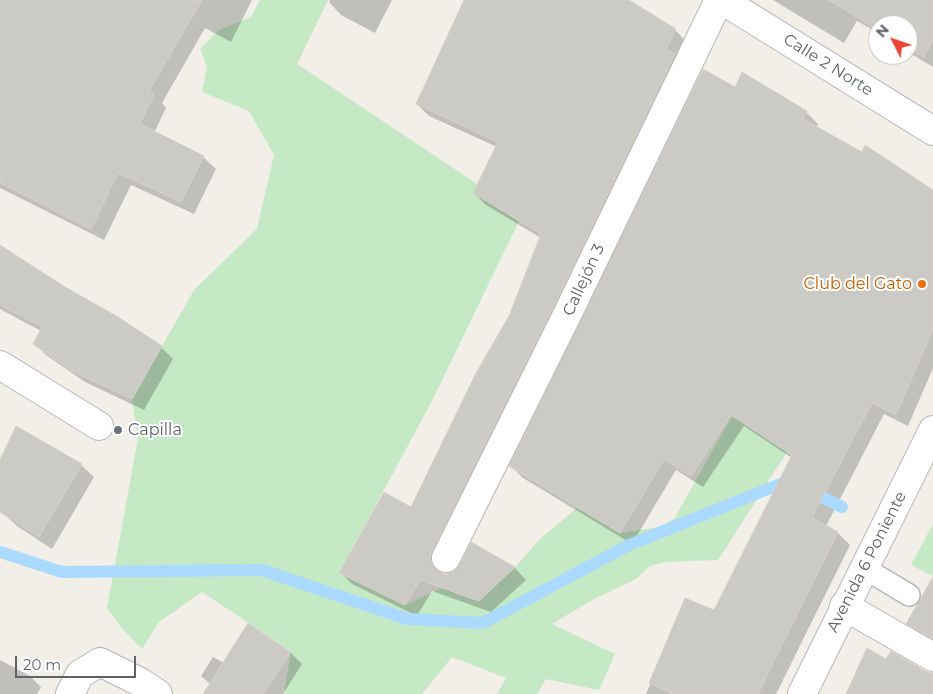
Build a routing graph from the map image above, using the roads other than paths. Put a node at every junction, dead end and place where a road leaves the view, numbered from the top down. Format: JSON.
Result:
{"nodes":[{"id":1,"x":720,"y":0,"type":"edge"},
{"id":2,"x":933,"y":131,"type":"edge"},
{"id":3,"x":0,"y":366,"type":"edge"},
{"id":4,"x":100,"y":426,"type":"dead end"},
{"id":5,"x":933,"y":430,"type":"edge"},
{"id":6,"x":446,"y":558,"type":"dead end"},
{"id":7,"x":864,"y":568,"type":"junction"},
{"id":8,"x":909,"y":595,"type":"dead end"},
{"id":9,"x":844,"y":606,"type":"junction"},
{"id":10,"x":933,"y":657,"type":"edge"},
{"id":11,"x":70,"y":694,"type":"edge"},
{"id":12,"x":158,"y":694,"type":"edge"},
{"id":13,"x":802,"y":694,"type":"edge"}],
"edges":[{"from":1,"to":2,"type":"street","name":"Calle 2 Norte"},
{"from":1,"to":6,"type":"street","name":"Callejón 3"},
{"from":3,"to":4,"type":"street"},
{"from":5,"to":7,"type":"street","name":"Avenida 6 Poniente"},
{"from":7,"to":8,"type":"lane"},
{"from":7,"to":9,"type":"street","name":"Avenida 6 Poniente"},
{"from":9,"to":10,"type":"street"},
{"from":9,"to":13,"type":"street","name":"Avenida 6 Poniente"},
{"from":11,"to":12,"type":"street"}]}
